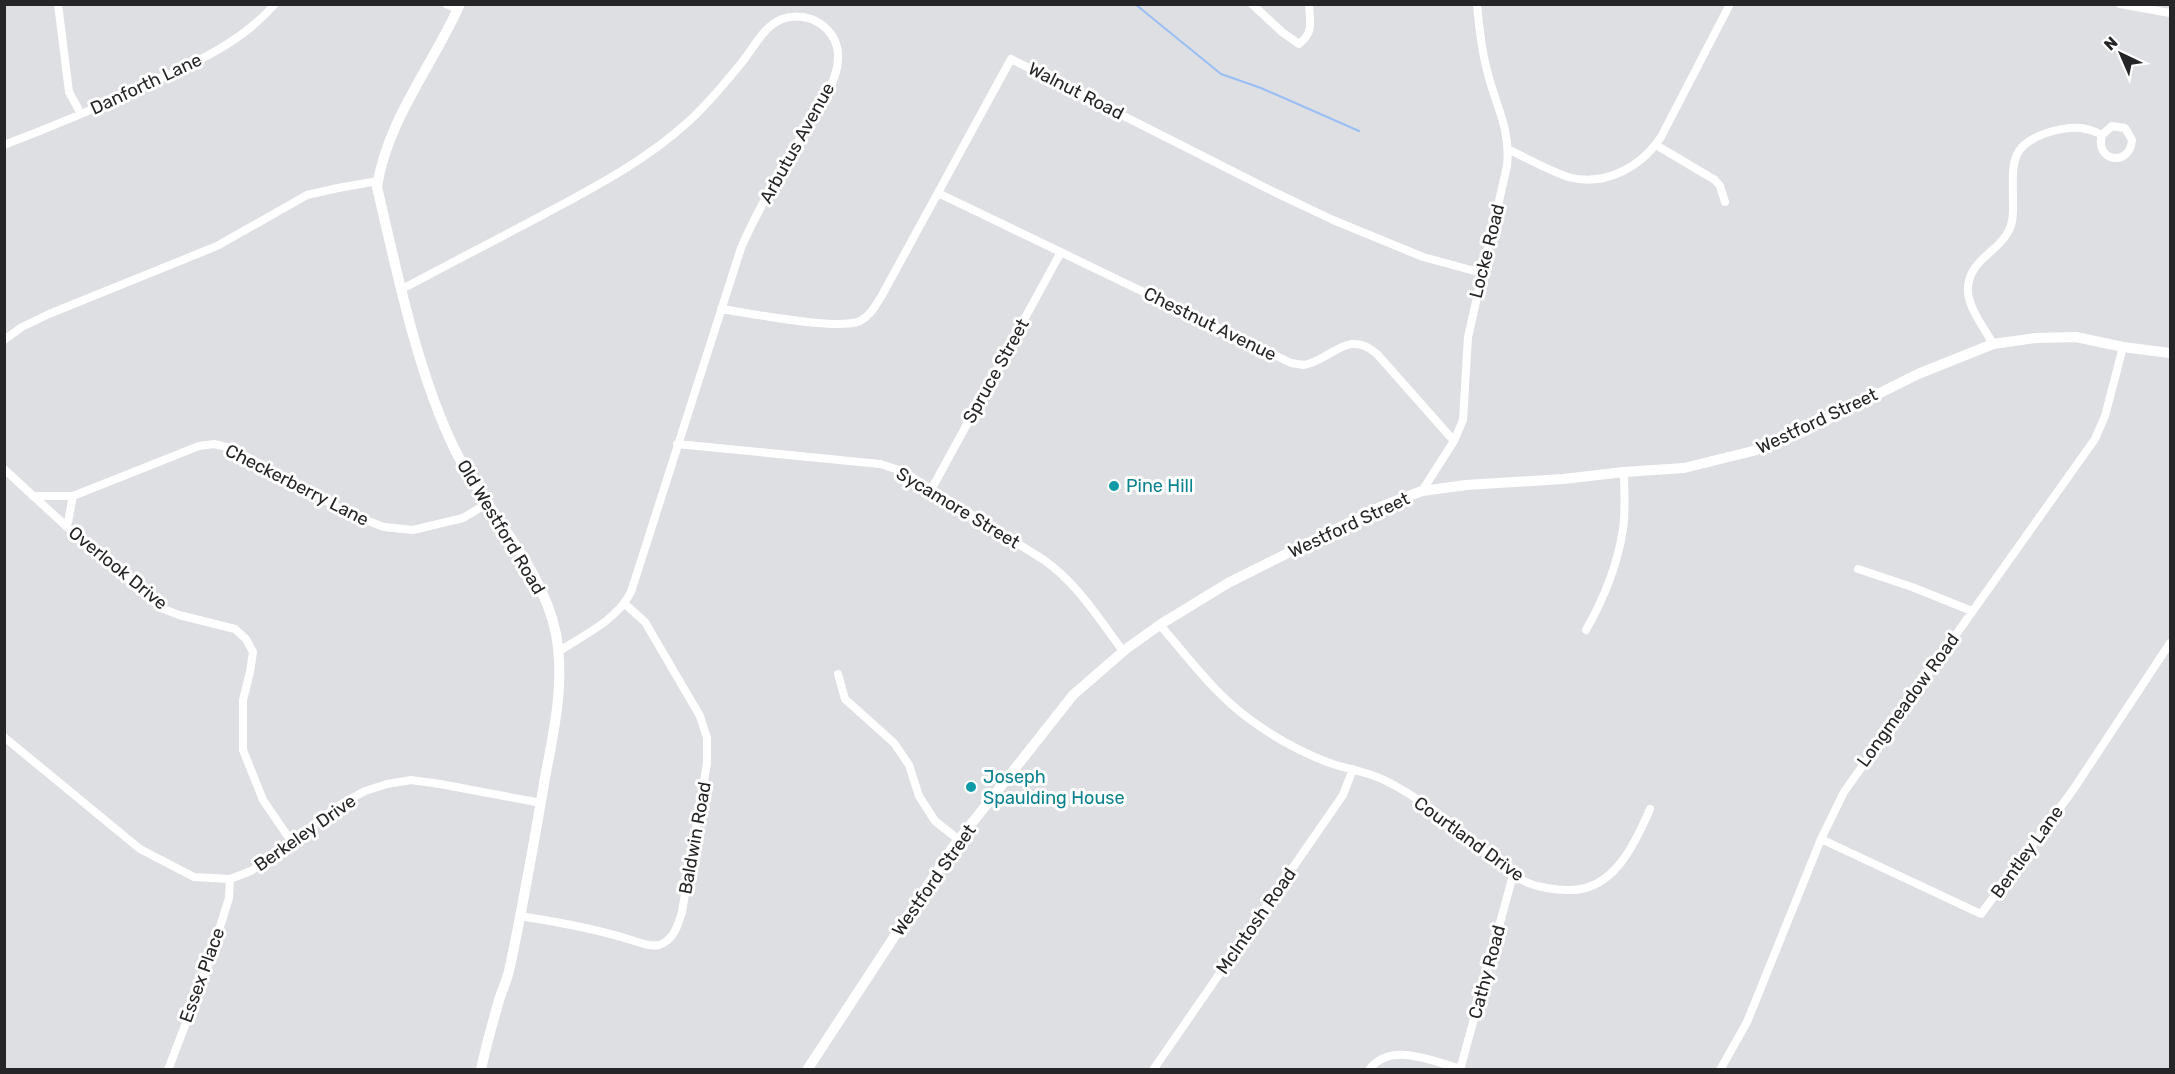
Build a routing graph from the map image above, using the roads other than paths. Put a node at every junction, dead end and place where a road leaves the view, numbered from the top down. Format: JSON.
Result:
{"nodes":[{"id":1,"x":58,"y":4,"type":"edge"},
{"id":2,"x":275,"y":4,"type":"edge"},
{"id":3,"x":446,"y":4,"type":"edge"},
{"id":4,"x":1252,"y":4,"type":"edge"},
{"id":5,"x":1309,"y":4,"type":"edge"},
{"id":6,"x":1477,"y":4,"type":"edge"},
{"id":7,"x":1730,"y":4,"type":"edge"},
{"id":8,"x":2121,"y":4,"type":"edge"},
{"id":9,"x":459,"y":7,"type":"edge"},
{"id":10,"x":2170,"y":13,"type":"edge"},
{"id":11,"x":81,"y":114,"type":"junction"},
{"id":12,"x":2102,"y":135,"type":"junction"},
{"id":13,"x":4,"y":145,"type":"edge"},
{"id":14,"x":1656,"y":145,"type":"junction"},
{"id":15,"x":1508,"y":149,"type":"junction"},
{"id":16,"x":378,"y":181,"type":"junction"},
{"id":17,"x":938,"y":193,"type":"junction"},
{"id":18,"x":1725,"y":202,"type":"dead end"},
{"id":19,"x":1060,"y":252,"type":"junction"},
{"id":20,"x":1482,"y":273,"type":"junction"},
{"id":21,"x":402,"y":289,"type":"junction"},
{"id":22,"x":721,"y":309,"type":"junction"},
{"id":23,"x":4,"y":340,"type":"edge"},
{"id":24,"x":1993,"y":344,"type":"junction"},
{"id":25,"x":2123,"y":347,"type":"junction"},
{"id":26,"x":2170,"y":353,"type":"edge"},
{"id":27,"x":1454,"y":441,"type":"junction"},
{"id":28,"x":677,"y":444,"type":"junction"},
{"id":29,"x":4,"y":468,"type":"edge"},
{"id":30,"x":1624,"y":472,"type":"junction"},
{"id":31,"x":931,"y":490,"type":"junction"},
{"id":32,"x":1422,"y":491,"type":"junction"},
{"id":33,"x":33,"y":496,"type":"junction"},
{"id":34,"x":73,"y":496,"type":"junction"},
{"id":35,"x":488,"y":503,"type":"junction"},
{"id":36,"x":67,"y":527,"type":"junction"},
{"id":37,"x":1858,"y":569,"type":"dead end"},
{"id":38,"x":625,"y":604,"type":"junction"},
{"id":39,"x":1972,"y":611,"type":"junction"},
{"id":40,"x":1160,"y":625,"type":"junction"},
{"id":41,"x":1586,"y":630,"type":"dead end"},
{"id":42,"x":2170,"y":643,"type":"edge"},
{"id":43,"x":1123,"y":651,"type":"junction"},
{"id":44,"x":558,"y":652,"type":"junction"},
{"id":45,"x":838,"y":674,"type":"dead end"},
{"id":46,"x":4,"y":737,"type":"edge"},
{"id":47,"x":1353,"y":769,"type":"junction"},
{"id":48,"x":541,"y":803,"type":"junction"},
{"id":49,"x":1650,"y":809,"type":"dead end"},
{"id":50,"x":1821,"y":839,"type":"junction"},
{"id":51,"x":959,"y":840,"type":"junction"},
{"id":52,"x":291,"y":842,"type":"junction"},
{"id":53,"x":1513,"y":874,"type":"junction"},
{"id":54,"x":230,"y":879,"type":"junction"},
{"id":55,"x":520,"y":916,"type":"junction"},
{"id":56,"x":1461,"y":1069,"type":"edge"},
{"id":57,"x":168,"y":1070,"type":"edge"},
{"id":58,"x":481,"y":1070,"type":"edge"},
{"id":59,"x":807,"y":1070,"type":"edge"},
{"id":60,"x":1153,"y":1070,"type":"edge"},
{"id":61,"x":1369,"y":1070,"type":"edge"},
{"id":62,"x":1719,"y":1070,"type":"edge"}],
"edges":[{"from":1,"to":11,"type":"street"},
{"from":2,"to":11,"type":"street","name":"Danforth Lane"},
{"from":3,"to":9,"type":"street"},
{"from":4,"to":5,"type":"street"},
{"from":6,"to":15,"type":"street","name":"Locke Road"},
{"from":7,"to":14,"type":"street"},
{"from":8,"to":10,"type":"street"},
{"from":9,"to":16,"type":"main road","name":"Old Westford Road"},
{"from":11,"to":13,"type":"street","name":"Danforth Lane"},
{"from":12,"to":12,"type":"street"},
{"from":12,"to":24,"type":"street"},
{"from":14,"to":15,"type":"street"},
{"from":14,"to":18,"type":"street"},
{"from":15,"to":20,"type":"street","name":"Locke Road"},
{"from":16,"to":21,"type":"main road","name":"Old Westford Road"},
{"from":16,"to":23,"type":"street"},
{"from":17,"to":19,"type":"street","name":"Chestnut Avenue"},
{"from":17,"to":20,"type":"street","name":"Walnut Road"},
{"from":17,"to":22,"type":"street","name":"Walnut Road"},
{"from":19,"to":27,"type":"street","name":"Chestnut Avenue"},
{"from":19,"to":31,"type":"street","name":"Spruce Street"},
{"from":20,"to":27,"type":"street","name":"Locke Road"},
{"from":21,"to":22,"type":"street","name":"Arbutus Avenue"},
{"from":21,"to":35,"type":"main road","name":"Old Westford Road"},
{"from":22,"to":28,"type":"street","name":"Arbutus Avenue"},
{"from":24,"to":25,"type":"main road","name":"Westford Street"},
{"from":24,"to":30,"type":"main road","name":"Westford Street"},
{"from":25,"to":26,"type":"main road","name":"Westford Street"},
{"from":25,"to":39,"type":"street","name":"Longmeadow Road"},
{"from":27,"to":32,"type":"street","name":"Locke Road"},
{"from":28,"to":31,"type":"street","name":"Sycamore Street"},
{"from":28,"to":38,"type":"street","name":"Arbutus Avenue"},
{"from":29,"to":33,"type":"street","name":"Overlook Drive"},
{"from":30,"to":32,"type":"main road","name":"Westford Street"},
{"from":30,"to":41,"type":"street"},
{"from":31,"to":43,"type":"street","name":"Sycamore Street"},
{"from":32,"to":40,"type":"main road","name":"Westford Street"},
{"from":33,"to":34,"type":"street","name":"Checkerberry Lane"},
{"from":33,"to":36,"type":"street","name":"Overlook Drive"},
{"from":34,"to":35,"type":"street","name":"Checkerberry Lane"},
{"from":34,"to":36,"type":"street"},
{"from":35,"to":44,"type":"main road","name":"Old Westford Road"},
{"from":36,"to":52,"type":"street","name":"Overlook Drive"},
{"from":37,"to":39,"type":"street"},
{"from":38,"to":44,"type":"street","name":"Arbutus Avenue"},
{"from":38,"to":55,"type":"street","name":"Baldwin Road"},
{"from":39,"to":50,"type":"street","name":"Longmeadow Road"},
{"from":40,"to":43,"type":"main road","name":"Westford Street"},
{"from":40,"to":47,"type":"street","name":"Courtland Drive"},
{"from":42,"to":50,"type":"street","name":"Bentley Lane"},
{"from":43,"to":51,"type":"main road","name":"Westford Street"},
{"from":44,"to":48,"type":"main road","name":"Old Westford Road"},
{"from":45,"to":51,"type":"street"},
{"from":46,"to":54,"type":"street","name":"Berkeley Drive"},
{"from":47,"to":53,"type":"street","name":"Courtland Drive"},
{"from":47,"to":60,"type":"street","name":"McIntosh Road"},
{"from":48,"to":52,"type":"street","name":"Berkeley Drive"},
{"from":48,"to":55,"type":"main road","name":"Old Westford Road"},
{"from":49,"to":53,"type":"street","name":"Courtland Drive"},
{"from":50,"to":62,"type":"street","name":"Longmeadow Road"},
{"from":51,"to":59,"type":"main road","name":"Westford Street"},
{"from":52,"to":54,"type":"street","name":"Berkeley Drive"},
{"from":53,"to":56,"type":"street","name":"Cathy Road"},
{"from":54,"to":57,"type":"street","name":"Essex Place"},
{"from":55,"to":58,"type":"main road","name":"Old Westford Road"},
{"from":56,"to":61,"type":"street"}]}
